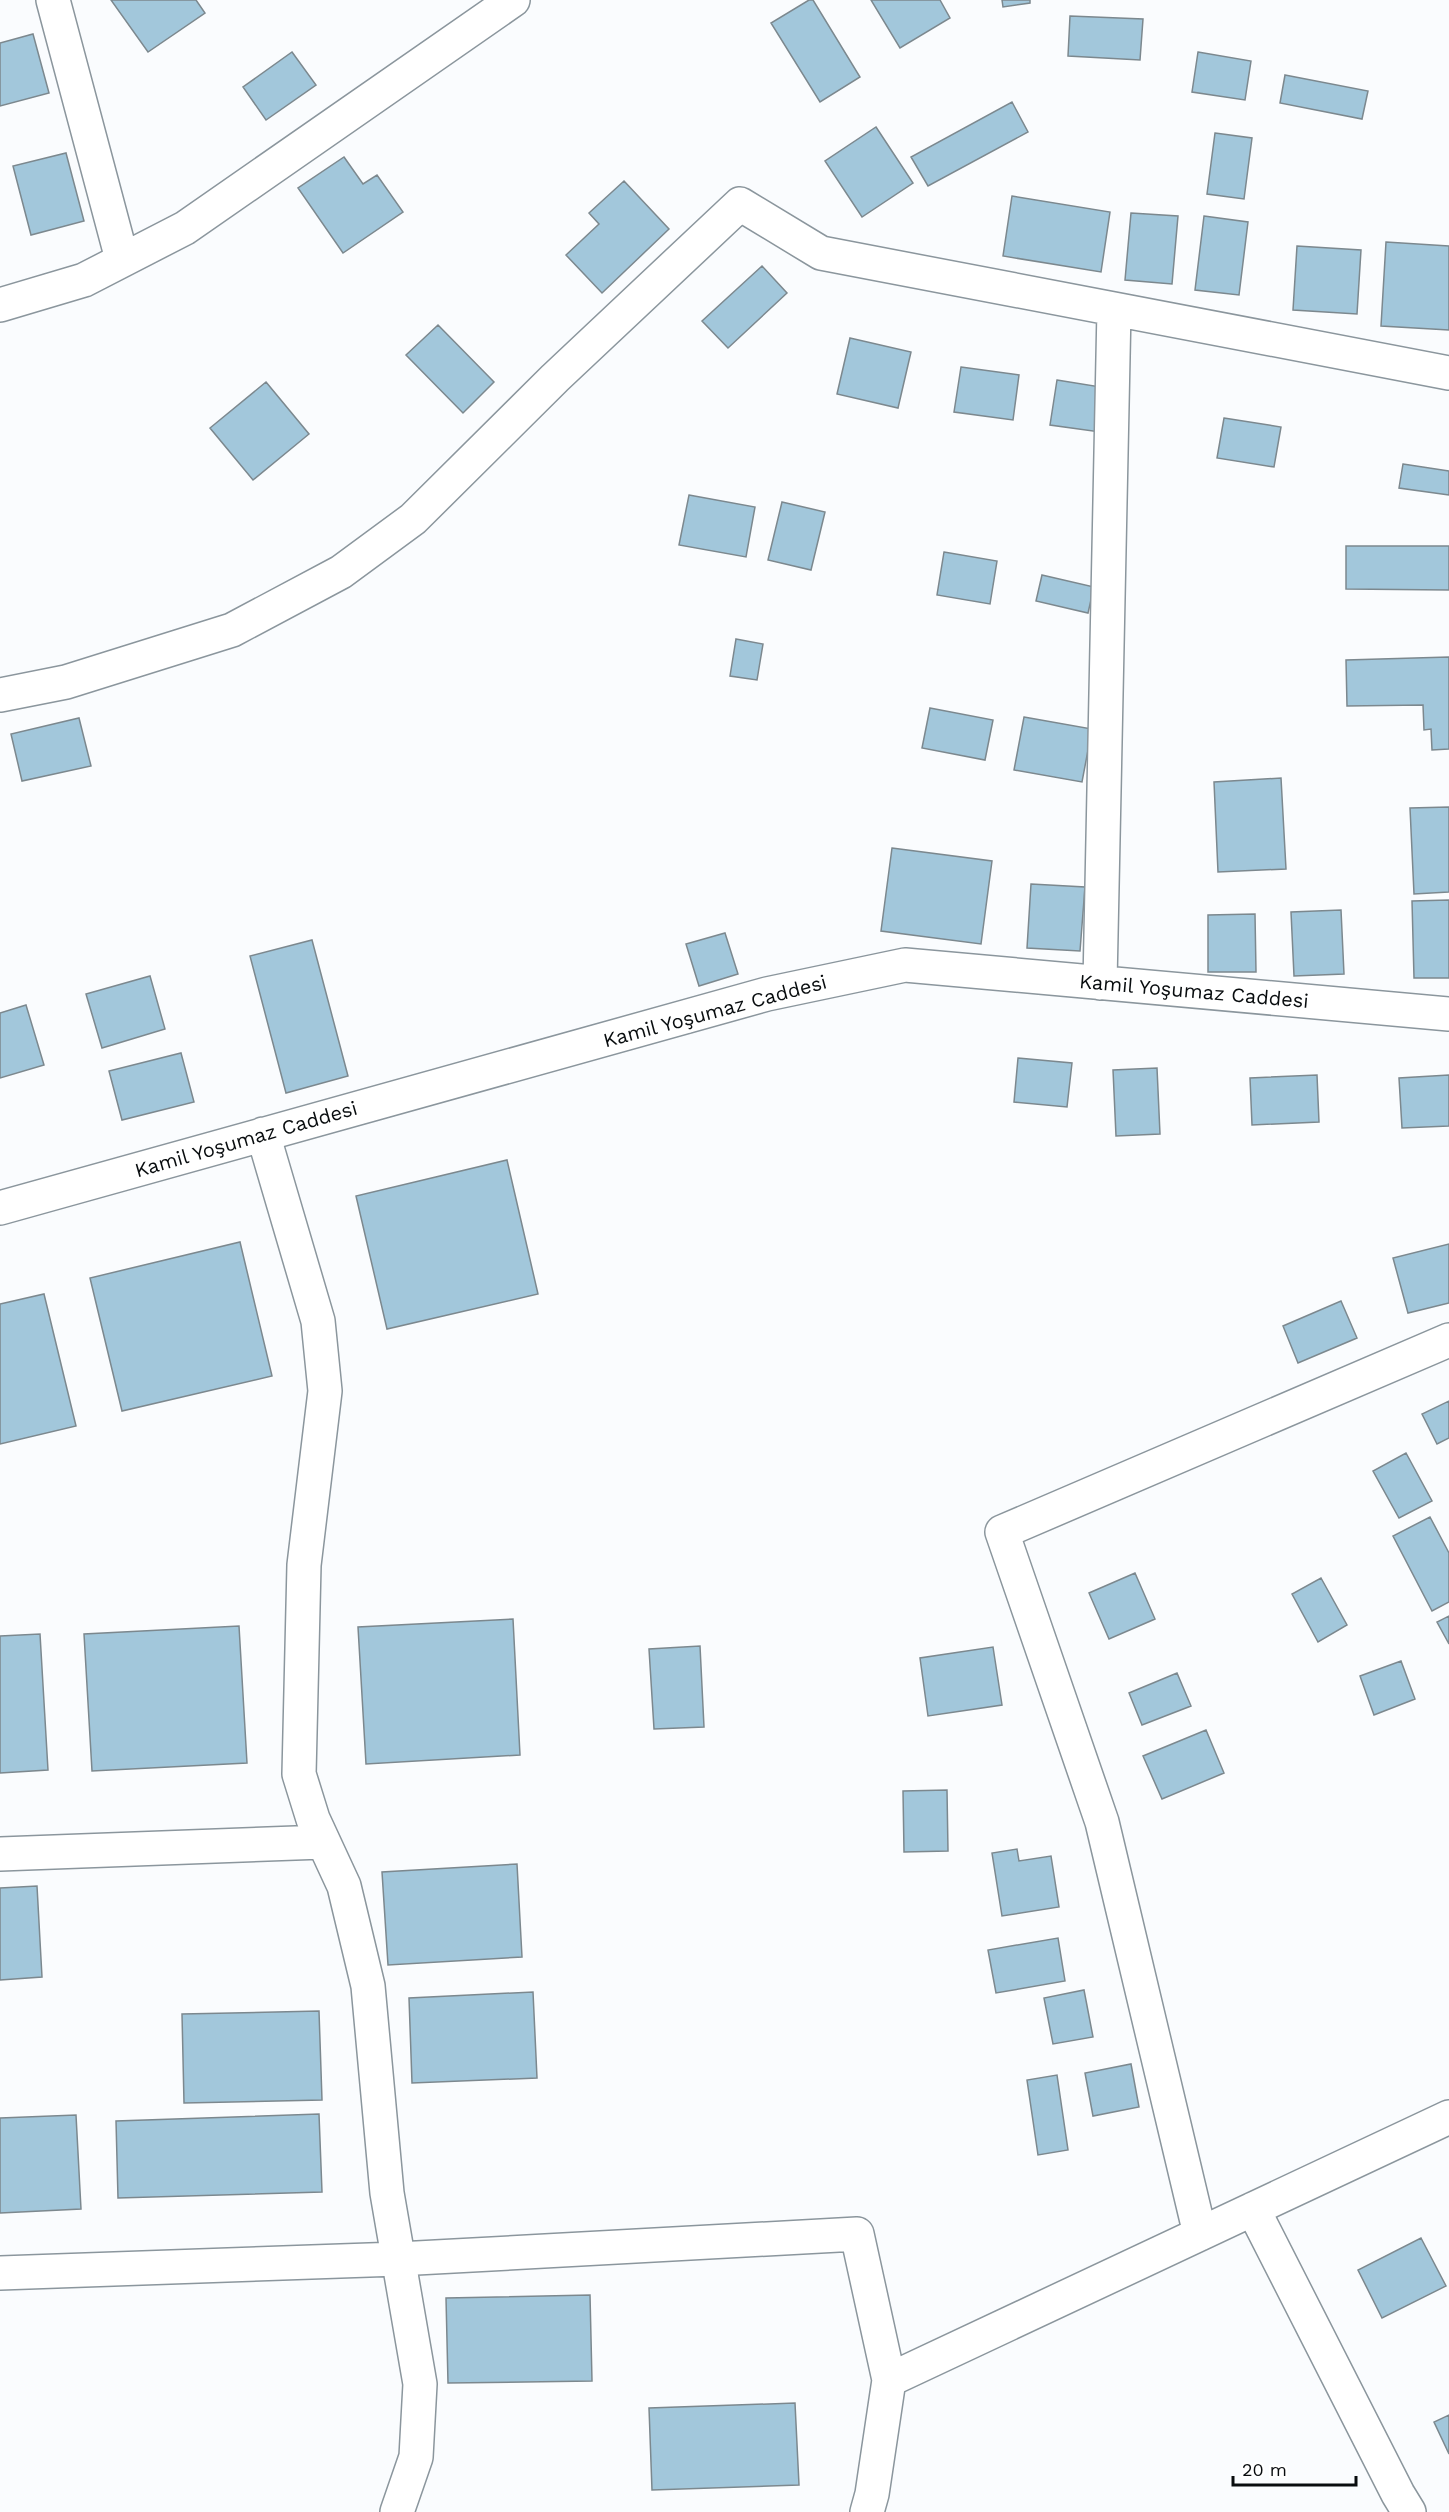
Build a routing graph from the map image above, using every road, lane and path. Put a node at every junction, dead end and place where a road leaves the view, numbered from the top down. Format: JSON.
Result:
{"nodes":[{"id":1,"x":53,"y":0,"type":"edge"},
{"id":2,"x":513,"y":0,"type":"edge"},
{"id":3,"x":122,"y":260,"type":"junction"},
{"id":4,"x":0,"y":305,"type":"edge"},
{"id":5,"x":1114,"y":309,"type":"junction"},
{"id":6,"x":1449,"y":373,"type":"edge"},
{"id":7,"x":0,"y":695,"type":"edge"},
{"id":8,"x":1100,"y":983,"type":"junction"},
{"id":9,"x":1449,"y":1014,"type":"edge"},
{"id":10,"x":263,"y":1134,"type":"junction"},
{"id":11,"x":0,"y":1208,"type":"edge"},
{"id":12,"x":1449,"y":1340,"type":"edge"},
{"id":13,"x":323,"y":1842,"type":"junction"},
{"id":14,"x":0,"y":1854,"type":"edge"},
{"id":15,"x":1449,"y":2117,"type":"edge"},
{"id":16,"x":1253,"y":2209,"type":"junction"},
{"id":17,"x":1200,"y":2234,"type":"junction"},
{"id":18,"x":398,"y":2259,"type":"junction"},
{"id":19,"x":0,"y":2273,"type":"edge"},
{"id":20,"x":889,"y":2380,"type":"junction"},
{"id":21,"x":397,"y":2512,"type":"edge"},
{"id":22,"x":867,"y":2512,"type":"edge"},
{"id":23,"x":1409,"y":2512,"type":"edge"}],
"edges":[{"from":1,"to":3,"type":"street"},
{"from":2,"to":3,"type":"street"},
{"from":3,"to":4,"type":"street"},
{"from":5,"to":6,"type":"street"},
{"from":5,"to":7,"type":"street"},
{"from":5,"to":8,"type":"street"},
{"from":8,"to":9,"type":"street","name":"Kamil Yoşumaz Caddesi"},
{"from":8,"to":10,"type":"street","name":"Kamil Yoşumaz Caddesi"},
{"from":10,"to":11,"type":"street","name":"Kamil Yoşumaz Caddesi"},
{"from":10,"to":13,"type":"street"},
{"from":12,"to":17,"type":"street"},
{"from":13,"to":14,"type":"street"},
{"from":13,"to":18,"type":"street"},
{"from":15,"to":16,"type":"street"},
{"from":16,"to":17,"type":"street"},
{"from":16,"to":23,"type":"street"},
{"from":17,"to":20,"type":"street"},
{"from":18,"to":19,"type":"street"},
{"from":18,"to":20,"type":"street"},
{"from":18,"to":21,"type":"street"},
{"from":20,"to":22,"type":"street"}]}
